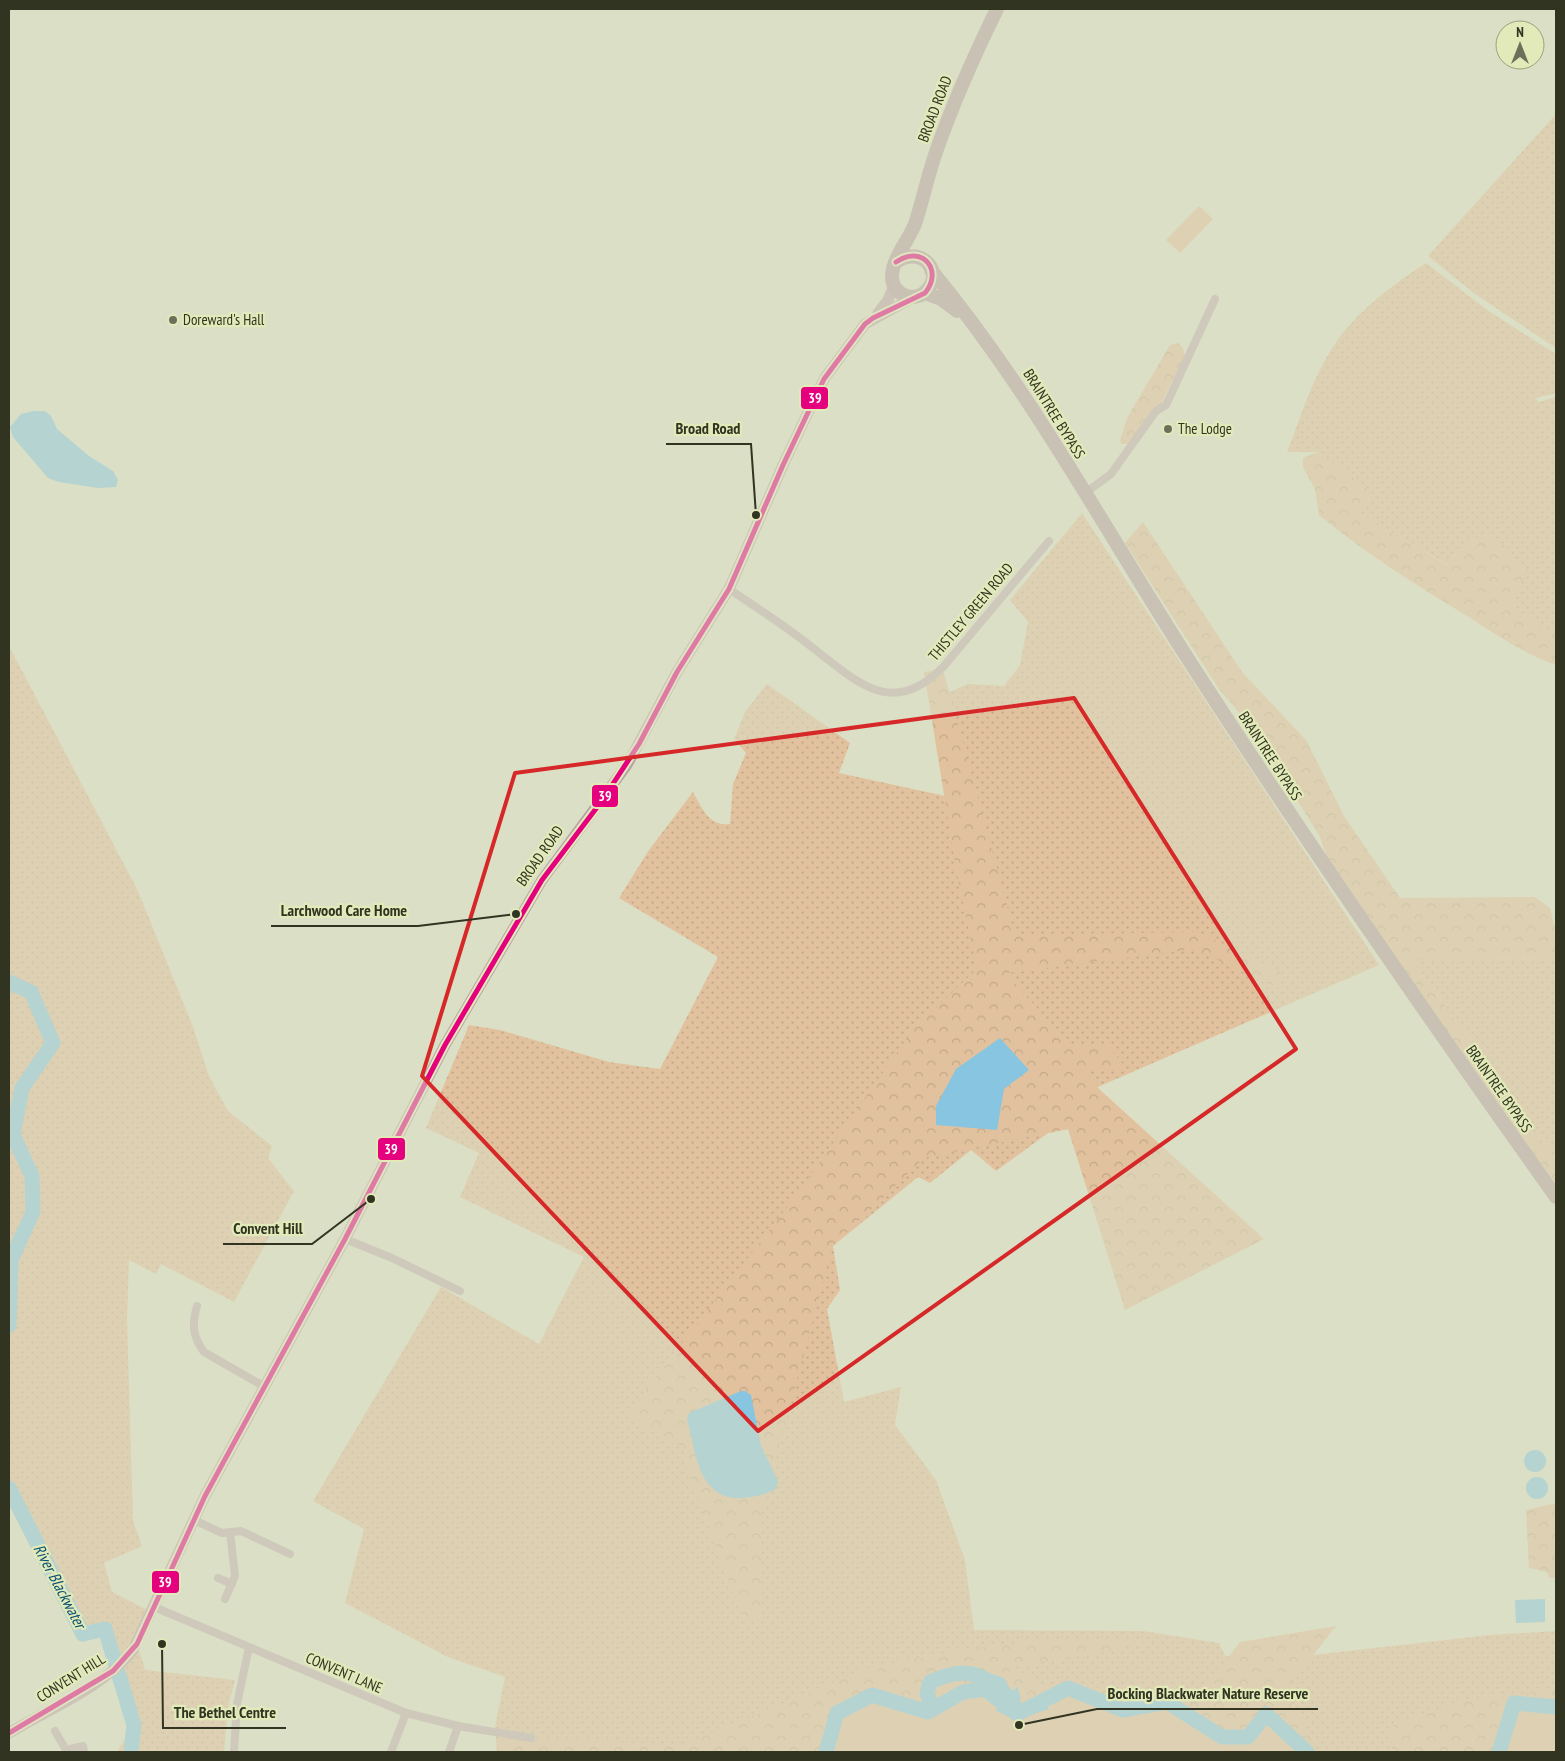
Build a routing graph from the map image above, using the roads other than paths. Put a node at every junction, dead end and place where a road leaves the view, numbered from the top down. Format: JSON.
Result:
{"nodes":[{"id":1,"x":997,"y":9,"type":"edge"},
{"id":2,"x":915,"y":224,"type":"junction"},
{"id":3,"x":922,"y":258,"type":"junction"},
{"id":4,"x":896,"y":262,"type":"junction"},
{"id":5,"x":932,"y":270,"type":"junction"},
{"id":6,"x":894,"y":286,"type":"junction"},
{"id":7,"x":919,"y":295,"type":"junction"},
{"id":8,"x":1215,"y":299,"type":"dead end"},
{"id":9,"x":873,"y":318,"type":"junction"},
{"id":10,"x":971,"y":323,"type":"junction"},
{"id":11,"x":1085,"y":493,"type":"junction"},
{"id":12,"x":1049,"y":541,"type":"dead end"},
{"id":13,"x":729,"y":589,"type":"junction"},
{"id":14,"x":1556,"y":1197,"type":"edge"},
{"id":15,"x":345,"y":1239,"type":"junction"},
{"id":16,"x":460,"y":1291,"type":"dead end"},
{"id":17,"x":197,"y":1306,"type":"dead end"},
{"id":18,"x":265,"y":1386,"type":"junction"},
{"id":19,"x":194,"y":1520,"type":"junction"},
{"id":20,"x":230,"y":1532,"type":"junction"},
{"id":21,"x":290,"y":1554,"type":"dead end"},
{"id":22,"x":218,"y":1578,"type":"dead end"},
{"id":23,"x":232,"y":1584,"type":"junction"},
{"id":24,"x":225,"y":1599,"type":"dead end"},
{"id":25,"x":154,"y":1606,"type":"junction"},
{"id":26,"x":249,"y":1647,"type":"junction"},
{"id":27,"x":406,"y":1713,"type":"junction"},
{"id":28,"x":458,"y":1726,"type":"junction"},
{"id":29,"x":55,"y":1731,"type":"dead end"},
{"id":30,"x":9,"y":1733,"type":"edge"},
{"id":31,"x":531,"y":1738,"type":"dead end"},
{"id":32,"x":84,"y":1752,"type":"edge"},
{"id":33,"x":234,"y":1752,"type":"edge"},
{"id":34,"x":391,"y":1752,"type":"edge"},
{"id":35,"x":449,"y":1752,"type":"edge"}],
"edges":[{"from":1,"to":2,"type":"highway","name":"BROAD ROAD"},
{"from":2,"to":3,"type":"highway","name":"BROAD ROAD"},
{"from":2,"to":4,"type":"highway","name":"BROAD ROAD"},
{"from":3,"to":4,"type":"highway"},
{"from":3,"to":5,"type":"highway","name":"BROAD ROAD"},
{"from":4,"to":6,"type":"highway","name":"BROAD ROAD"},
{"from":5,"to":7,"type":"highway"},
{"from":5,"to":10,"type":"highway","name":"BRAINTREE BYPASS"},
{"from":6,"to":7,"type":"highway"},
{"from":6,"to":9,"type":"main road","name":"BROAD ROAD"},
{"from":7,"to":9,"type":"main road","name":"BROAD ROAD"},
{"from":7,"to":10,"type":"highway","name":"BRAINTREE BYPASS"},
{"from":8,"to":11,"type":"street"},
{"from":9,"to":13,"type":"main road","name":"BROAD ROAD"},
{"from":10,"to":11,"type":"highway","name":"BRAINTREE BYPASS"},
{"from":11,"to":14,"type":"highway","name":"BRAINTREE BYPASS"},
{"from":12,"to":13,"type":"street","name":"THISTLEY GREEN ROAD"},
{"from":13,"to":15,"type":"main road","name":"BROAD ROAD"},
{"from":15,"to":16,"type":"street"},
{"from":15,"to":18,"type":"main road","name":"CONVENT HILL"},
{"from":17,"to":18,"type":"street"},
{"from":18,"to":19,"type":"main road","name":"CONVENT HILL"},
{"from":19,"to":20,"type":"street"},
{"from":19,"to":25,"type":"main road","name":"CONVENT HILL"},
{"from":20,"to":21,"type":"street"},
{"from":20,"to":23,"type":"street"},
{"from":22,"to":23,"type":"street"},
{"from":23,"to":24,"type":"street"},
{"from":25,"to":26,"type":"street","name":"CONVENT LANE"},
{"from":25,"to":30,"type":"main road","name":"CONVENT HILL"},
{"from":26,"to":27,"type":"street","name":"CONVENT LANE"},
{"from":26,"to":33,"type":"street"},
{"from":27,"to":28,"type":"street","name":"CONVENT LANE"},
{"from":27,"to":34,"type":"street"},
{"from":28,"to":31,"type":"street","name":"CONVENT LANE"},
{"from":28,"to":35,"type":"street"},
{"from":29,"to":32,"type":"street"}]}
